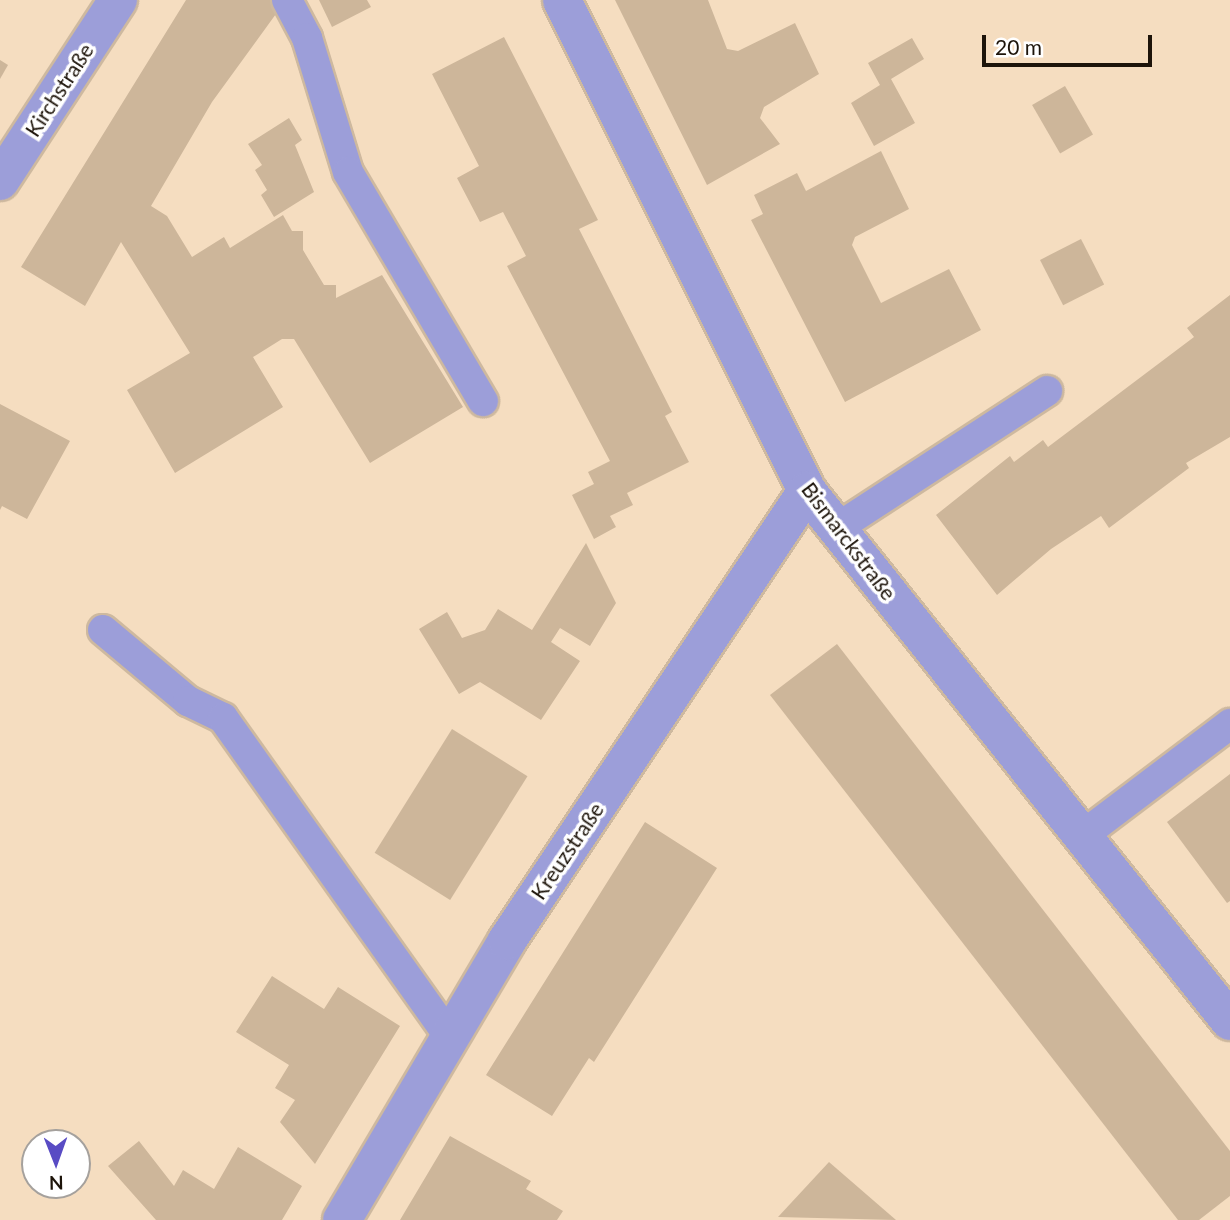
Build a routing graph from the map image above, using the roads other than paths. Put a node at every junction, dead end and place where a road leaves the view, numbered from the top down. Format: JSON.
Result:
{"nodes":[{"id":1,"x":118,"y":0,"type":"edge"},
{"id":2,"x":287,"y":0,"type":"edge"},
{"id":3,"x":562,"y":0,"type":"edge"},
{"id":4,"x":0,"y":181,"type":"edge"},
{"id":5,"x":1047,"y":391,"type":"dead end"},
{"id":6,"x":483,"y":401,"type":"dead end"},
{"id":7,"x":807,"y":492,"type":"junction"},
{"id":8,"x":837,"y":528,"type":"junction"},
{"id":9,"x":103,"y":630,"type":"dead end"},
{"id":10,"x":1230,"y":724,"type":"edge"},
{"id":11,"x":1082,"y":836,"type":"junction"},
{"id":12,"x":1230,"y":1021,"type":"edge"},
{"id":13,"x":450,"y":1037,"type":"junction"},
{"id":14,"x":342,"y":1220,"type":"edge"}],
"edges":[{"from":1,"to":4,"type":"street","name":"Kirchstraße"},
{"from":2,"to":6,"type":"lane"},
{"from":3,"to":7,"type":"street","name":"Bismarckstraße"},
{"from":5,"to":8,"type":"lane"},
{"from":7,"to":8,"type":"street","name":"Bismarckstraße"},
{"from":7,"to":13,"type":"street","name":"Kreuzstraße"},
{"from":8,"to":11,"type":"street","name":"Bismarckstraße"},
{"from":9,"to":13,"type":"lane"},
{"from":10,"to":11,"type":"lane"},
{"from":11,"to":12,"type":"street","name":"Bismarckstraße"},
{"from":13,"to":14,"type":"street","name":"Kreuzstraße"}]}
